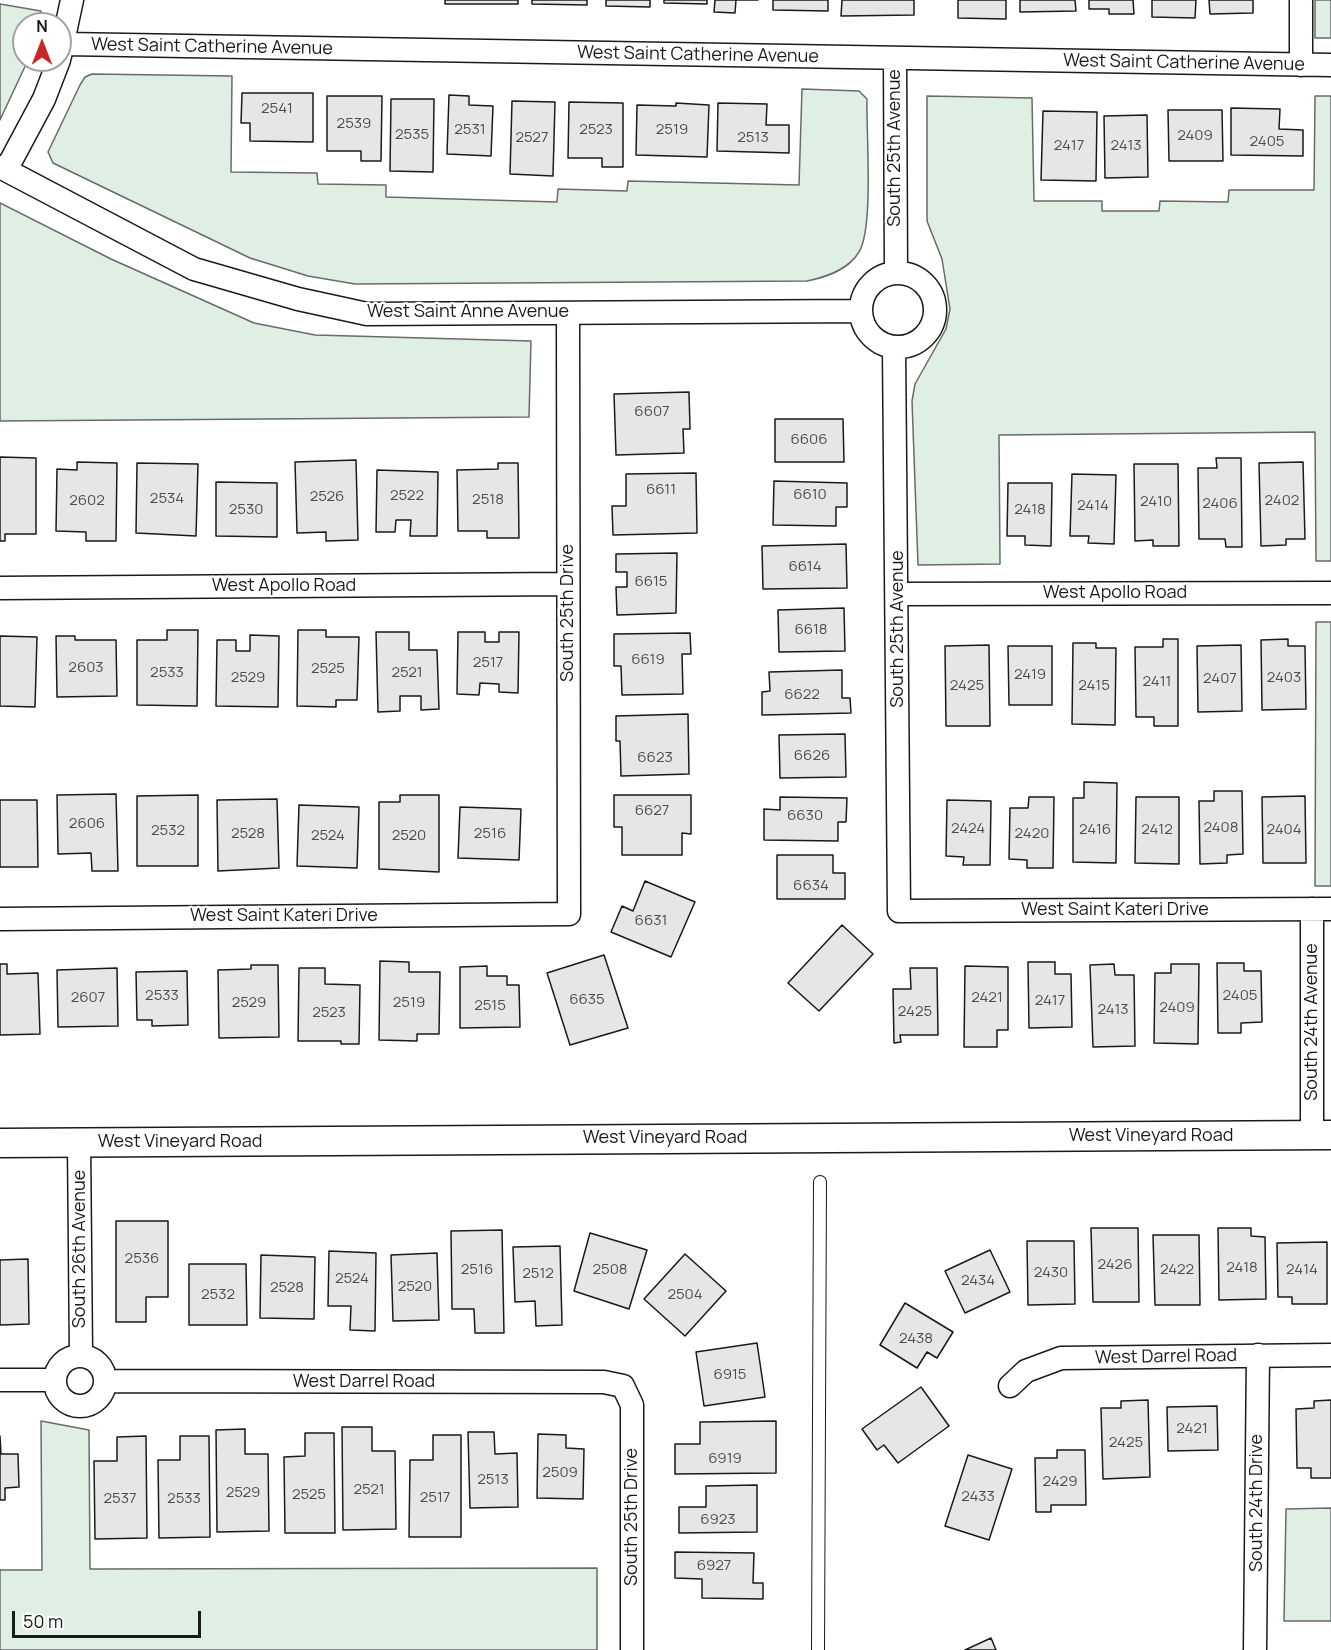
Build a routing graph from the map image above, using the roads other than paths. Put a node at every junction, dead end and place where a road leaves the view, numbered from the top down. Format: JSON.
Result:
{"nodes":[{"id":1,"x":1301,"y":0,"type":"edge"},
{"id":2,"x":72,"y":54,"type":"edge"},
{"id":3,"x":895,"y":58,"type":"junction"},
{"id":4,"x":1301,"y":65,"type":"junction"},
{"id":5,"x":1331,"y":65,"type":"edge"},
{"id":6,"x":54,"y":72,"type":"edge"},
{"id":7,"x":3,"y":168,"type":"edge"},
{"id":8,"x":896,"y":273,"type":"junction"},
{"id":9,"x":860,"y":311,"type":"junction"},
{"id":10,"x":568,"y":313,"type":"junction"},
{"id":11,"x":894,"y":348,"type":"junction"},
{"id":12,"x":568,"y":584,"type":"junction"},
{"id":13,"x":0,"y":588,"type":"edge"},
{"id":14,"x":1331,"y":593,"type":"edge"},
{"id":15,"x":898,"y":594,"type":"junction"},
{"id":16,"x":1322,"y":909,"type":"edge"},
{"id":17,"x":900,"y":911,"type":"joint"},
{"id":18,"x":569,"y":914,"type":"joint"},
{"id":19,"x":0,"y":919,"type":"edge"},
{"id":20,"x":1322,"y":1135,"type":"edge"},
{"id":21,"x":79,"y":1142,"type":"junction"},
{"id":22,"x":0,"y":1143,"type":"edge"},
{"id":23,"x":820,"y":1182,"type":"dead end"},
{"id":24,"x":81,"y":1355,"type":"junction"},
{"id":25,"x":1258,"y":1355,"type":"junction"},
{"id":26,"x":1331,"y":1355,"type":"edge"},
{"id":27,"x":0,"y":1380,"type":"edge"},
{"id":28,"x":55,"y":1380,"type":"junction"},
{"id":29,"x":106,"y":1381,"type":"junction"},
{"id":30,"x":623,"y":1386,"type":"joint"},
{"id":31,"x":1010,"y":1386,"type":"dead end"},
{"id":32,"x":632,"y":1650,"type":"edge"},
{"id":33,"x":818,"y":1650,"type":"edge"},
{"id":34,"x":1256,"y":1650,"type":"edge"}],
"edges":[{"from":1,"to":4,"type":"street"},
{"from":2,"to":3,"type":"street","name":"West Saint Catherine Avenue"},
{"from":3,"to":4,"type":"street","name":"West Saint Catherine Avenue"},
{"from":3,"to":8,"type":"street","name":"South 25th Avenue"},
{"from":4,"to":5,"type":"street","name":"West Saint Catherine Avenue"},
{"from":6,"to":7,"type":"street"},
{"from":7,"to":10,"type":"street","name":"West Saint Anne Avenue"},
{"from":8,"to":9,"type":"street"},
{"from":8,"to":11,"type":"street"},
{"from":9,"to":10,"type":"street","name":"West Saint Anne Avenue"},
{"from":9,"to":11,"type":"street"},
{"from":10,"to":12,"type":"street","name":"South 25th Drive"},
{"from":11,"to":15,"type":"street","name":"South 25th Avenue"},
{"from":12,"to":13,"type":"street","name":"West Apollo Road"},
{"from":12,"to":18,"type":"street","name":"South 25th Drive"},
{"from":14,"to":15,"type":"street","name":"West Apollo Road"},
{"from":15,"to":17,"type":"street","name":"South 25th Avenue"},
{"from":16,"to":17,"type":"street","name":"West Saint Kateri Drive"},
{"from":16,"to":20,"type":"street","name":"South 24th Avenue"},
{"from":18,"to":19,"type":"street","name":"West Saint Kateri Drive"},
{"from":20,"to":21,"type":"street","name":"West Vineyard Road"},
{"from":21,"to":22,"type":"street","name":"West Vineyard Road"},
{"from":21,"to":24,"type":"street","name":"South 26th Avenue"},
{"from":23,"to":33,"type":"lane"},
{"from":24,"to":28,"type":"street"},
{"from":24,"to":29,"type":"street"},
{"from":25,"to":26,"type":"street","name":"West Darrel Road"},
{"from":25,"to":31,"type":"street","name":"West Darrel Road"},
{"from":25,"to":34,"type":"street","name":"South 24th Drive"},
{"from":27,"to":28,"type":"street"},
{"from":28,"to":29,"type":"street"},
{"from":29,"to":30,"type":"street","name":"West Darrel Road"},
{"from":30,"to":32,"type":"street","name":"South 25th Drive"}]}
